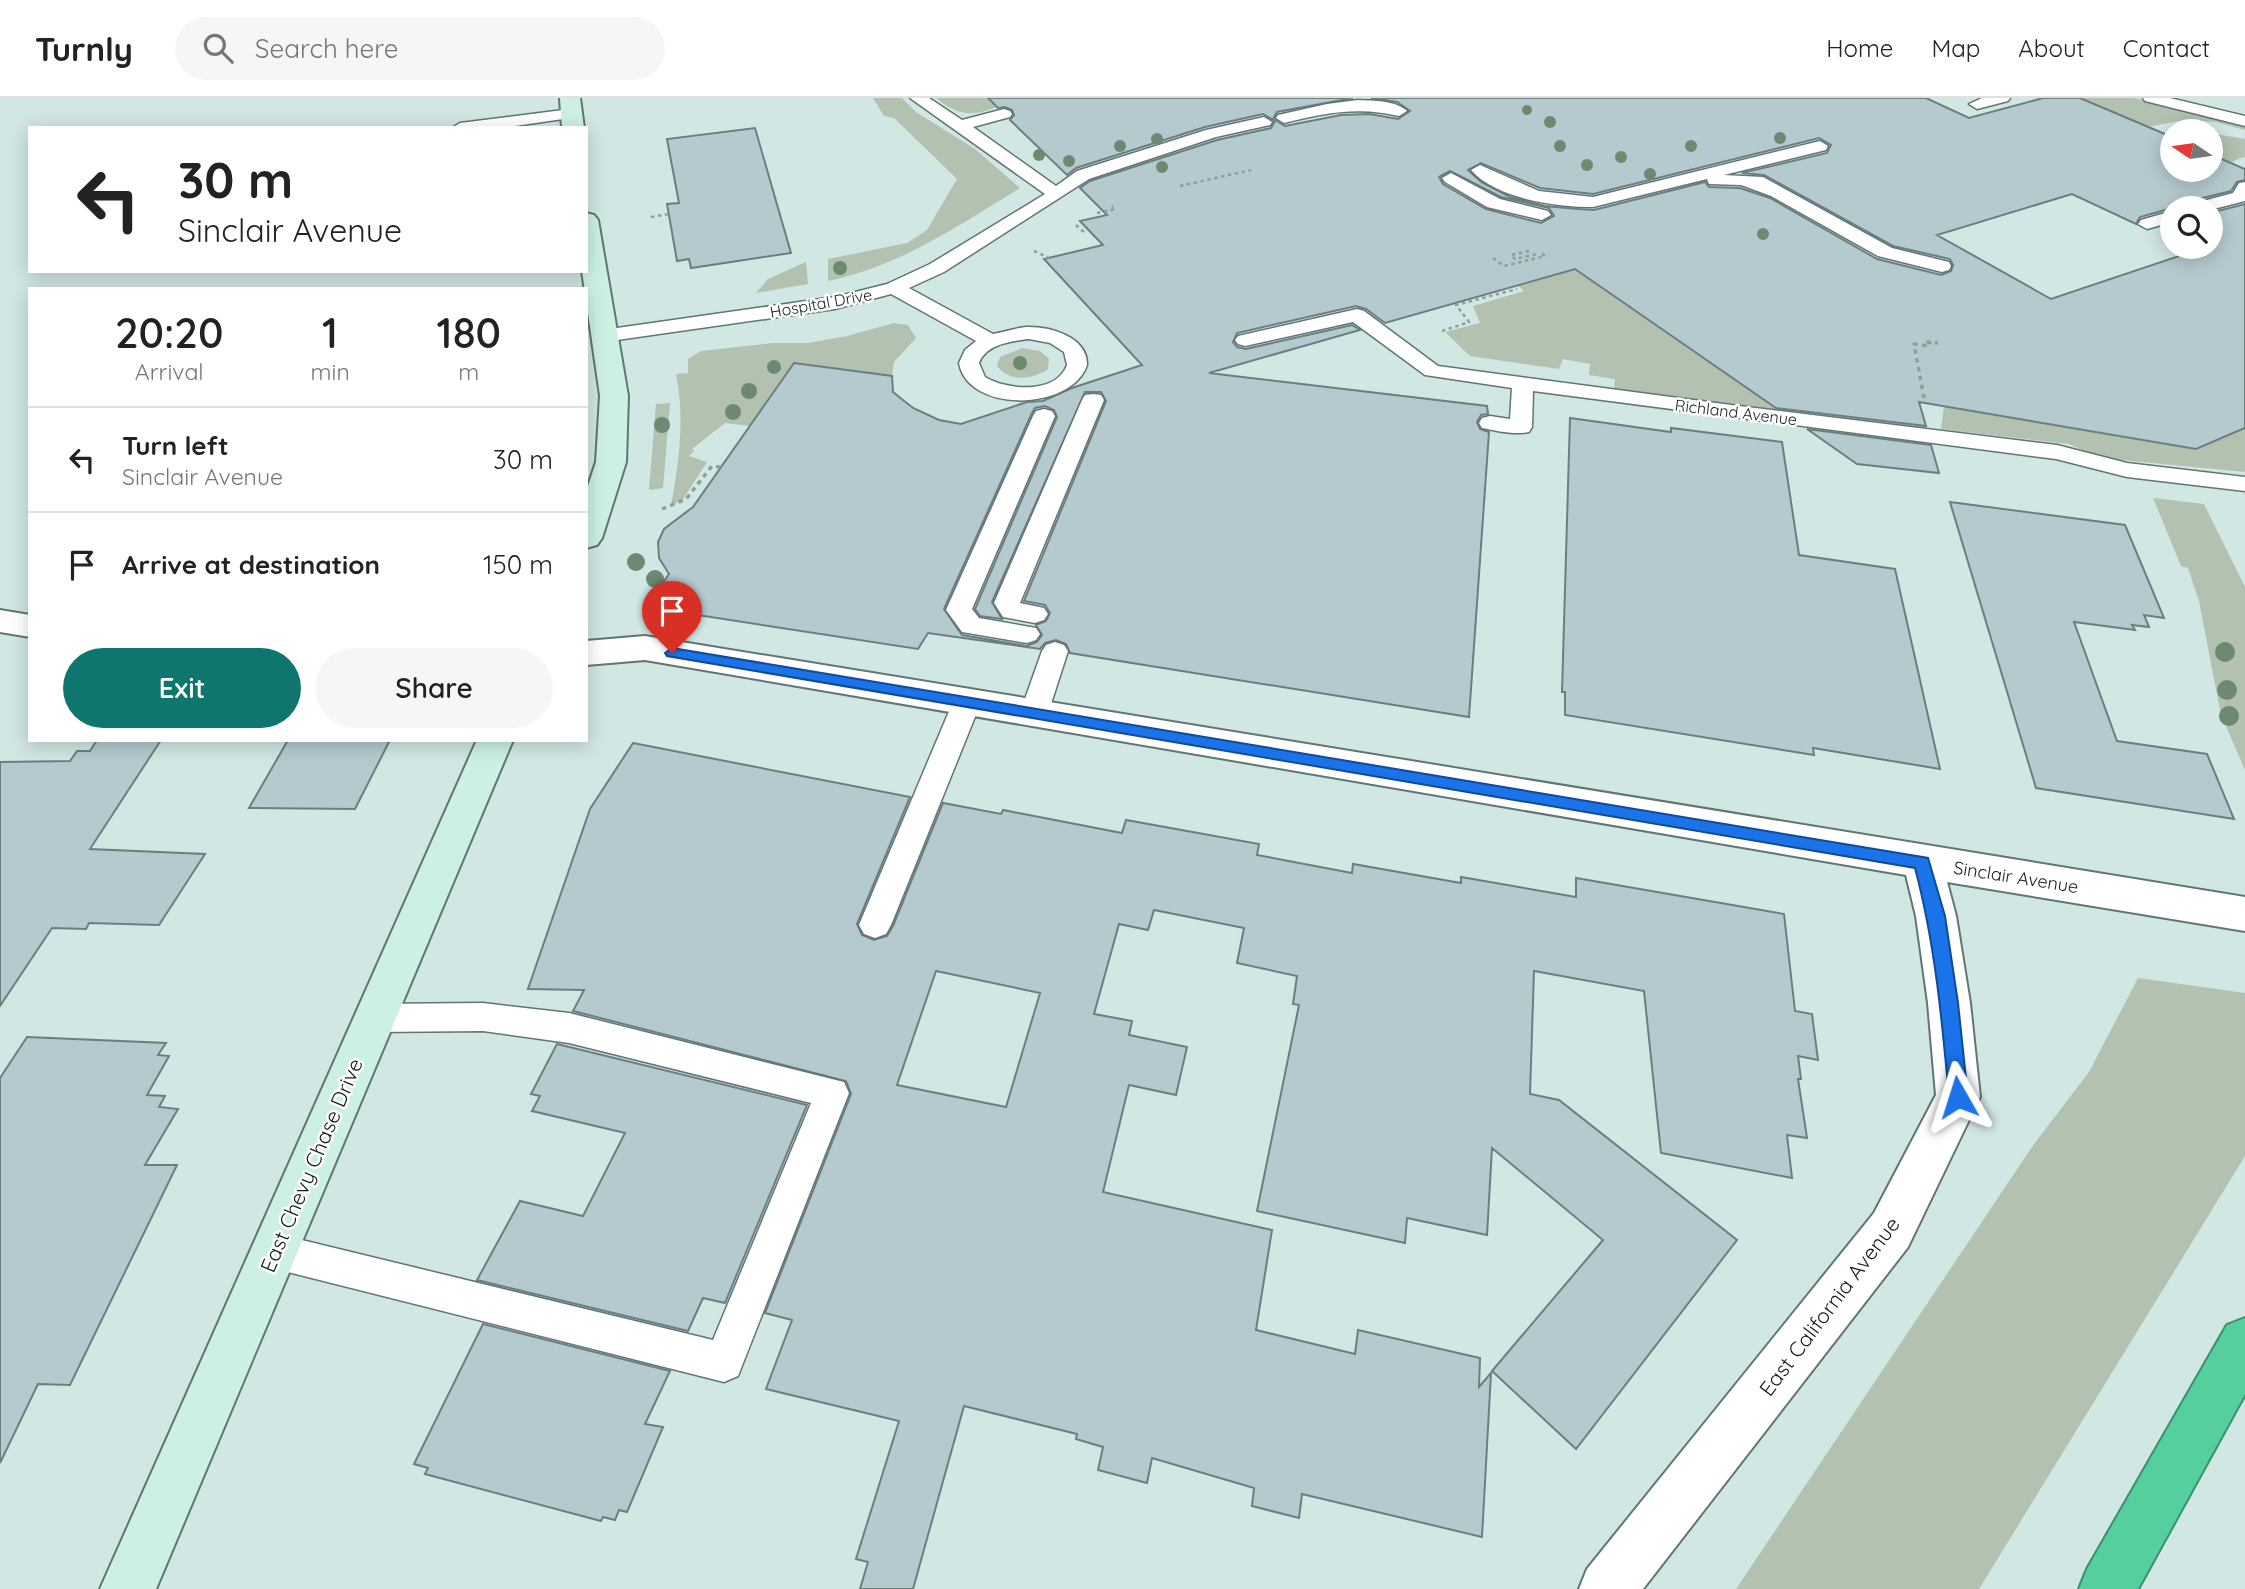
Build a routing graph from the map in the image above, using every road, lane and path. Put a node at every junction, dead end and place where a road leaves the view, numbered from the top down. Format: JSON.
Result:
{"nodes":[{"id":1,"x":918,"y":98,"type":"edge"},
{"id":2,"x":1286,"y":98,"type":"edge"},
{"id":3,"x":2002,"y":98,"type":"edge"},
{"id":4,"x":2151,"y":98,"type":"edge"},
{"id":5,"x":1978,"y":104,"type":"dead end"},
{"id":6,"x":1399,"y":111,"type":"dead end"},
{"id":7,"x":571,"y":113,"type":"edge"},
{"id":8,"x":1004,"y":114,"type":"dead end"},
{"id":9,"x":1335,"y":114,"type":"junction"},
{"id":10,"x":1371,"y":117,"type":"dead end"},
{"id":11,"x":1353,"y":121,"type":"dead end"},
{"id":12,"x":2245,"y":121,"type":"edge"},
{"id":13,"x":1282,"y":122,"type":"junction"},
{"id":14,"x":475,"y":126,"type":"edge"},
{"id":15,"x":958,"y":126,"type":"junction"},
{"id":16,"x":1173,"y":129,"type":"dead end"},
{"id":17,"x":1189,"y":141,"type":"junction"},
{"id":18,"x":1820,"y":146,"type":"dead end"},
{"id":19,"x":1756,"y":162,"type":"junction"},
{"id":20,"x":1480,"y":170,"type":"dead end"},
{"id":21,"x":1451,"y":178,"type":"dead end"},
{"id":22,"x":1431,"y":183,"type":"dead end"},
{"id":23,"x":2245,"y":187,"type":"edge"},
{"id":24,"x":1772,"y":191,"type":"junction"},
{"id":25,"x":1057,"y":194,"type":"junction"},
{"id":26,"x":1634,"y":197,"type":"junction"},
{"id":27,"x":2223,"y":201,"type":"edge"},
{"id":28,"x":1462,"y":207,"type":"dead end"},
{"id":29,"x":1550,"y":208,"type":"junction"},
{"id":30,"x":669,"y":214,"type":"dead end"},
{"id":31,"x":651,"y":217,"type":"dead end"},
{"id":32,"x":2160,"y":220,"type":"edge"},
{"id":33,"x":2147,"y":224,"type":"dead end"},
{"id":34,"x":1516,"y":230,"type":"dead end"},
{"id":35,"x":588,"y":239,"type":"edge"},
{"id":36,"x":1536,"y":249,"type":"dead end"},
{"id":37,"x":1493,"y":258,"type":"dead end"},
{"id":38,"x":1942,"y":266,"type":"dead end"},
{"id":39,"x":894,"y":288,"type":"junction"},
{"id":40,"x":1517,"y":289,"type":"dead end"},
{"id":41,"x":597,"y":327,"type":"edge"},
{"id":42,"x":1438,"y":332,"type":"dead end"},
{"id":43,"x":1245,"y":340,"type":"dead end"},
{"id":44,"x":990,"y":341,"type":"junction"},
{"id":45,"x":1938,"y":343,"type":"dead end"},
{"id":46,"x":1523,"y":383,"type":"junction"},
{"id":47,"x":1084,"y":384,"type":"junction"},
{"id":48,"x":1047,"y":400,"type":"junction"},
{"id":49,"x":1490,"y":423,"type":"dead end"},
{"id":50,"x":1939,"y":437,"type":"junction"},
{"id":51,"x":721,"y":467,"type":"dead end"},
{"id":52,"x":2245,"y":484,"type":"edge"},
{"id":53,"x":662,"y":509,"type":"dead end"},
{"id":54,"x":588,"y":532,"type":"edge"},
{"id":55,"x":0,"y":621,"type":"edge"},
{"id":56,"x":28,"y":626,"type":"edge"},
{"id":57,"x":1055,"y":651,"type":"dead end"},
{"id":58,"x":588,"y":653,"type":"edge"},
{"id":59,"x":967,"y":702,"type":"junction"},
{"id":60,"x":1034,"y":713,"type":"junction"},
{"id":61,"x":494,"y":742,"type":"edge"},
{"id":62,"x":1922,"y":862,"type":"junction"},
{"id":63,"x":2245,"y":914,"type":"edge"},
{"id":64,"x":874,"y":925,"type":"dead end"},
{"id":65,"x":375,"y":1018,"type":"junction"},
{"id":66,"x":274,"y":1252,"type":"junction"},
{"id":67,"x":2245,"y":1343,"type":"edge"},
{"id":68,"x":128,"y":1589,"type":"edge"},
{"id":69,"x":1607,"y":1589,"type":"edge"},
{"id":70,"x":2107,"y":1589,"type":"edge"}],
"edges":[{"from":1,"to":15,"type":"lane"},
{"from":2,"to":13,"type":"lane"},
{"from":3,"to":5,"type":"lane"},
{"from":4,"to":12,"type":"lane"},
{"from":6,"to":13,"type":"lane"},
{"from":7,"to":14,"type":"lane"},
{"from":8,"to":15,"type":"lane"},
{"from":9,"to":10,"type":"lane"},
{"from":9,"to":11,"type":"lane"},
{"from":9,"to":13,"type":"lane"},
{"from":13,"to":17,"type":"lane"},
{"from":13,"to":25,"type":"lane"},
{"from":15,"to":25,"type":"lane"},
{"from":16,"to":17,"type":"lane"},
{"from":17,"to":25,"type":"lane"},
{"from":18,"to":19,"type":"lane"},
{"from":19,"to":24,"type":"lane"},
{"from":19,"to":26,"type":"lane"},
{"from":20,"to":29,"type":"lane"},
{"from":21,"to":29,"type":"lane"},
{"from":22,"to":28,"type":"lane"},
{"from":23,"to":27,"type":"lane"},
{"from":24,"to":26,"type":"lane"},
{"from":24,"to":38,"type":"lane"},
{"from":25,"to":39,"type":"lane","name":"Hospital Drive"},
{"from":26,"to":29,"type":"lane"},
{"from":29,"to":34,"type":"lane"},
{"from":30,"to":31,"type":"path"},
{"from":32,"to":33,"type":"lane"},
{"from":35,"to":41,"type":"main road"},
{"from":36,"to":37,"type":"path"},
{"from":39,"to":41,"type":"lane","name":"Hospital Drive"},
{"from":39,"to":44,"type":"lane"},
{"from":40,"to":42,"type":"path"},
{"from":41,"to":54,"type":"main road"},
{"from":43,"to":46,"type":"lane","name":"Richland Avenue"},
{"from":44,"to":47,"type":"lane"},
{"from":44,"to":48,"type":"lane"},
{"from":45,"to":50,"type":"path"},
{"from":46,"to":49,"type":"lane"},
{"from":46,"to":50,"type":"lane","name":"Richland Avenue"},
{"from":47,"to":48,"type":"lane"},
{"from":47,"to":48,"type":"lane"},
{"from":50,"to":52,"type":"lane","name":"Richland Avenue"},
{"from":51,"to":53,"type":"path"},
{"from":55,"to":56,"type":"street"},
{"from":57,"to":60,"type":"lane"},
{"from":58,"to":59,"type":"street","name":"Sinclair Avenue"},
{"from":59,"to":60,"type":"street","name":"Sinclair Avenue"},
{"from":59,"to":64,"type":"lane"},
{"from":60,"to":62,"type":"street","name":"Sinclair Avenue"},
{"from":61,"to":65,"type":"main road","name":"East Chevy Chase Drive"},
{"from":62,"to":63,"type":"street","name":"Sinclair Avenue"},
{"from":62,"to":69,"type":"street","name":"East California Avenue"},
{"from":65,"to":66,"type":"main road","name":"East Chevy Chase Drive"},
{"from":65,"to":66,"type":"lane"},
{"from":66,"to":68,"type":"main road","name":"East Chevy Chase Drive"},
{"from":67,"to":70,"type":"highway"}]}
